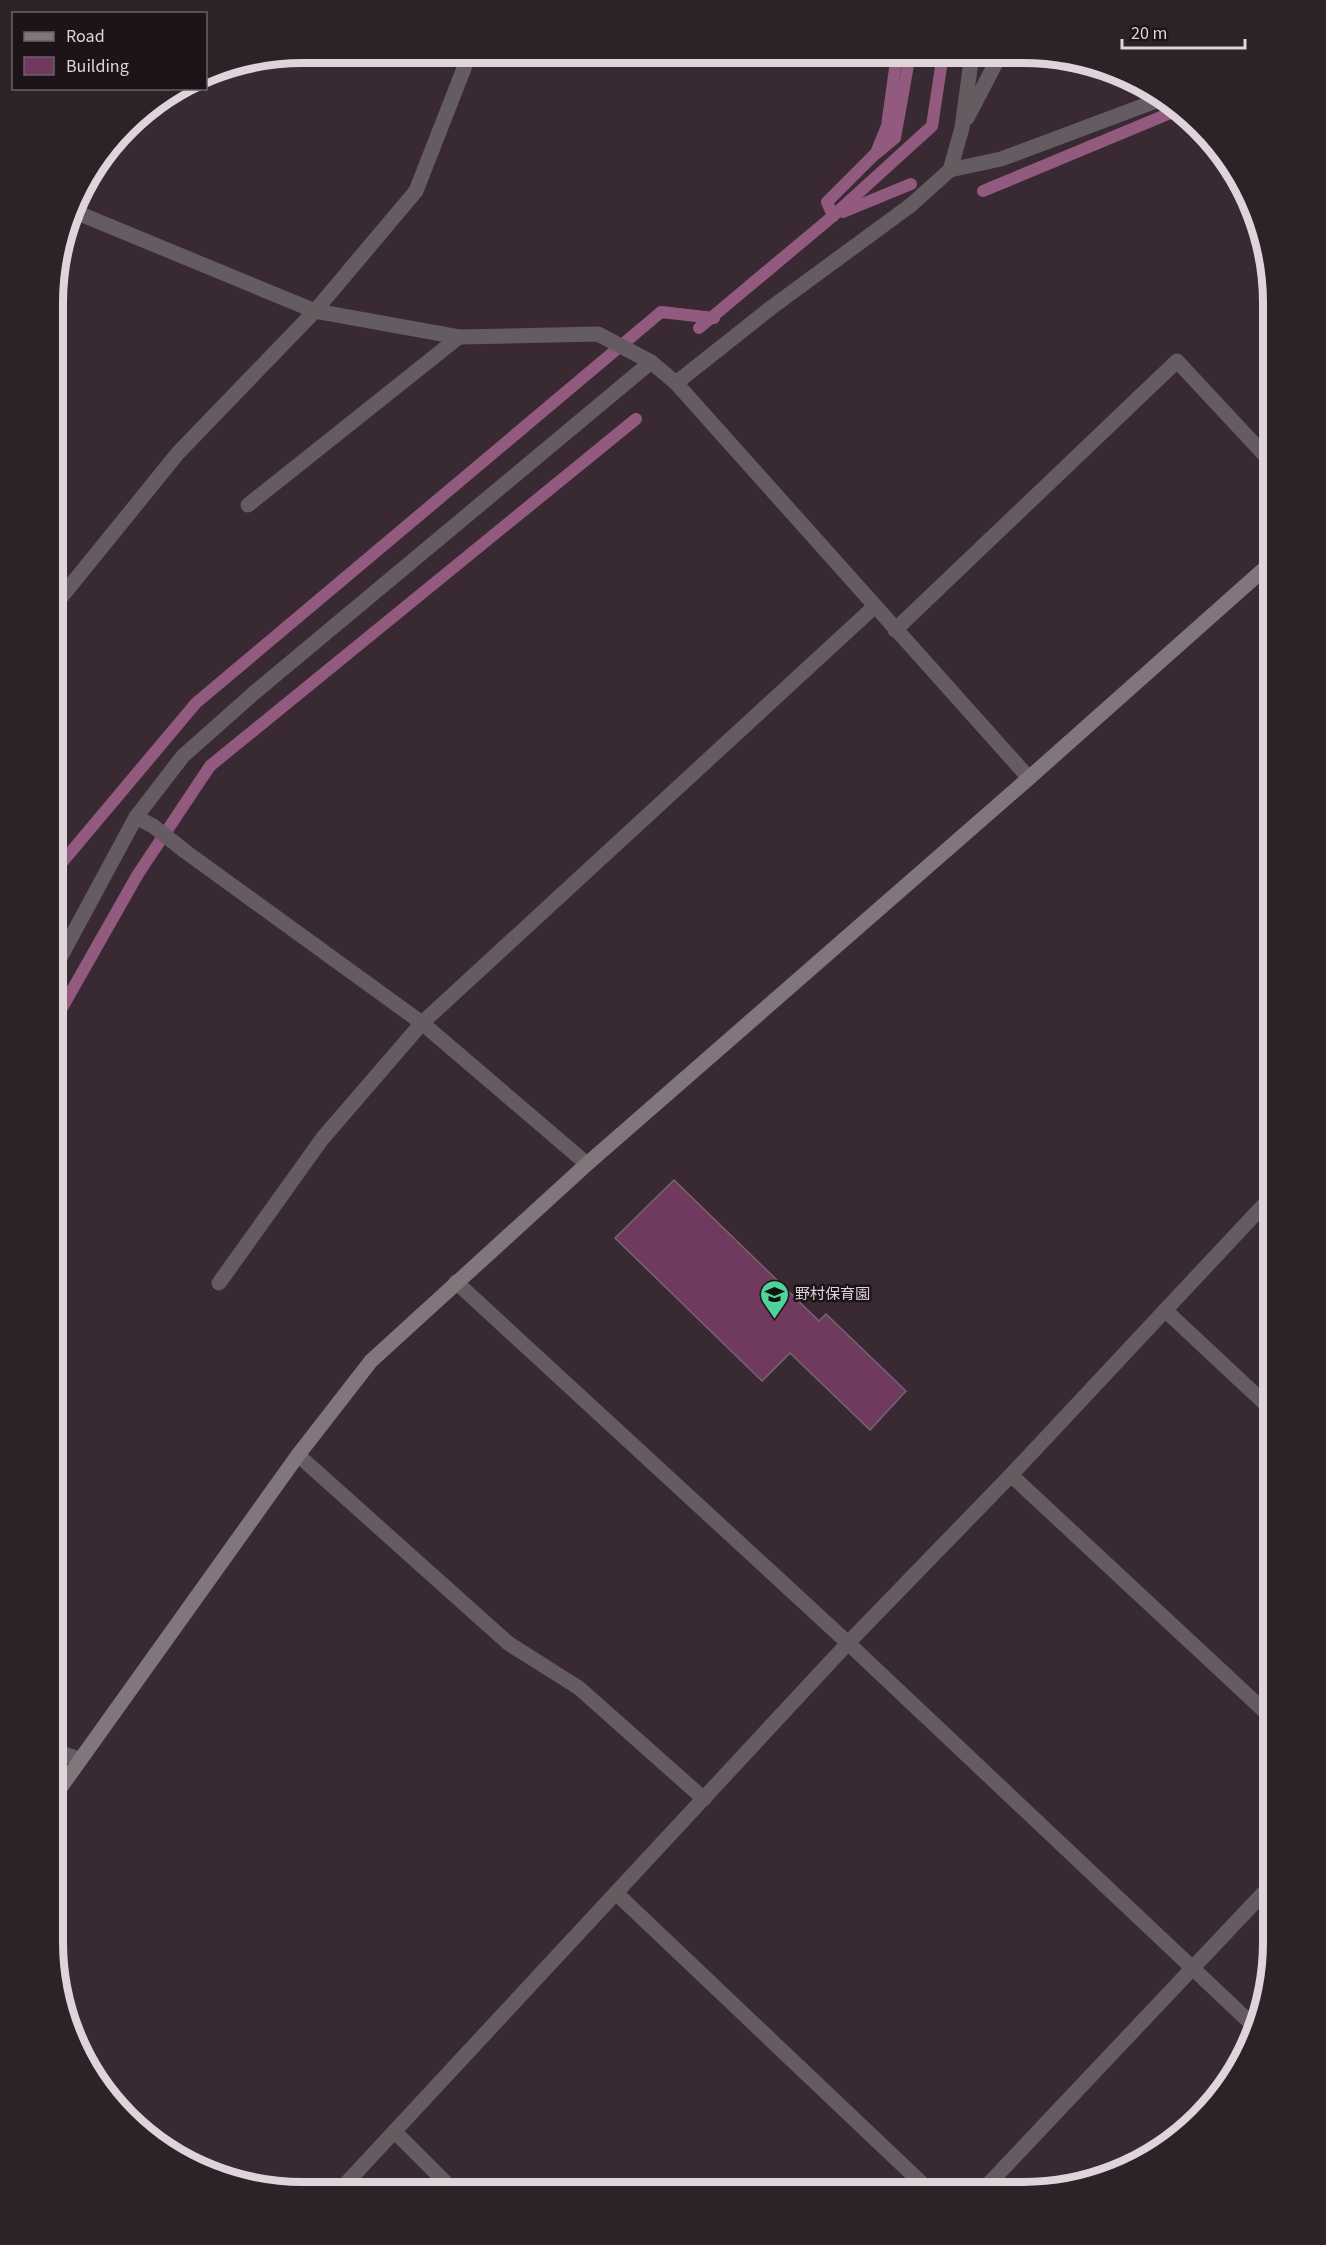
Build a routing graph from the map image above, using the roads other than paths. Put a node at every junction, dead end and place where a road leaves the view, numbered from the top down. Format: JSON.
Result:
{"nodes":[{"id":1,"x":466,"y":63,"type":"edge"},
{"id":2,"x":971,"y":63,"type":"edge"},
{"id":3,"x":996,"y":63,"type":"edge"},
{"id":4,"x":1154,"y":102,"type":"edge"},
{"id":5,"x":962,"y":128,"type":"junction"},
{"id":6,"x":950,"y":170,"type":"junction"},
{"id":7,"x":80,"y":215,"type":"edge"},
{"id":8,"x":315,"y":311,"type":"junction"},
{"id":9,"x":459,"y":337,"type":"junction"},
{"id":10,"x":651,"y":362,"type":"junction"},
{"id":11,"x":676,"y":383,"type":"junction"},
{"id":12,"x":1263,"y":452,"type":"edge"},
{"id":13,"x":248,"y":505,"type":"dead end"},
{"id":14,"x":1263,"y":570,"type":"edge"},
{"id":15,"x":63,"y":595,"type":"edge"},
{"id":16,"x":874,"y":607,"type":"junction"},
{"id":17,"x":895,"y":630,"type":"junction"},
{"id":18,"x":1029,"y":778,"type":"junction"},
{"id":19,"x":136,"y":817,"type":"junction"},
{"id":20,"x":63,"y":952,"type":"edge"},
{"id":21,"x":422,"y":1023,"type":"junction"},
{"id":22,"x":587,"y":1164,"type":"junction"},
{"id":23,"x":1263,"y":1206,"type":"edge"},
{"id":24,"x":456,"y":1282,"type":"junction"},
{"id":25,"x":219,"y":1283,"type":"dead end"},
{"id":26,"x":1165,"y":1310,"type":"junction"},
{"id":27,"x":1263,"y":1402,"type":"edge"},
{"id":28,"x":298,"y":1455,"type":"junction"},
{"id":29,"x":1011,"y":1475,"type":"junction"},
{"id":30,"x":848,"y":1643,"type":"junction"},
{"id":31,"x":1263,"y":1710,"type":"edge"},
{"id":32,"x":63,"y":1753,"type":"edge"},
{"id":33,"x":79,"y":1759,"type":"junction"},
{"id":34,"x":63,"y":1783,"type":"edge"},
{"id":35,"x":704,"y":1800,"type":"junction"},
{"id":36,"x":616,"y":1893,"type":"junction"},
{"id":37,"x":1263,"y":1894,"type":"edge"},
{"id":38,"x":1194,"y":1968,"type":"junction"},
{"id":39,"x":1249,"y":2021,"type":"edge"},
{"id":40,"x":395,"y":2132,"type":"junction"},
{"id":41,"x":348,"y":2182,"type":"edge"},
{"id":42,"x":445,"y":2182,"type":"edge"},
{"id":43,"x":920,"y":2182,"type":"edge"},
{"id":44,"x":991,"y":2182,"type":"edge"}],
"edges":[{"from":1,"to":8,"type":"street"},
{"from":2,"to":5,"type":"street"},
{"from":3,"to":5,"type":"street"},
{"from":4,"to":6,"type":"street"},
{"from":5,"to":6,"type":"street"},
{"from":6,"to":11,"type":"street"},
{"from":7,"to":8,"type":"street"},
{"from":8,"to":9,"type":"street"},
{"from":8,"to":15,"type":"street"},
{"from":9,"to":10,"type":"street"},
{"from":9,"to":13,"type":"street"},
{"from":10,"to":11,"type":"street"},
{"from":10,"to":19,"type":"street"},
{"from":11,"to":16,"type":"street"},
{"from":12,"to":17,"type":"street"},
{"from":14,"to":18,"type":"street"},
{"from":16,"to":17,"type":"street"},
{"from":16,"to":21,"type":"street"},
{"from":17,"to":18,"type":"street"},
{"from":18,"to":22,"type":"street"},
{"from":19,"to":20,"type":"street"},
{"from":19,"to":21,"type":"street"},
{"from":21,"to":22,"type":"street"},
{"from":21,"to":25,"type":"street"},
{"from":22,"to":24,"type":"street"},
{"from":23,"to":26,"type":"street"},
{"from":24,"to":28,"type":"street"},
{"from":24,"to":30,"type":"street"},
{"from":26,"to":27,"type":"street"},
{"from":26,"to":29,"type":"street"},
{"from":28,"to":33,"type":"street"},
{"from":28,"to":35,"type":"street"},
{"from":29,"to":30,"type":"street"},
{"from":29,"to":31,"type":"street"},
{"from":30,"to":35,"type":"street"},
{"from":30,"to":38,"type":"street"},
{"from":32,"to":33,"type":"street"},
{"from":33,"to":34,"type":"street"},
{"from":35,"to":36,"type":"street"},
{"from":36,"to":40,"type":"street"},
{"from":36,"to":43,"type":"street"},
{"from":37,"to":38,"type":"street"},
{"from":38,"to":39,"type":"street"},
{"from":38,"to":44,"type":"street"},
{"from":40,"to":41,"type":"street"},
{"from":40,"to":42,"type":"street"}]}
